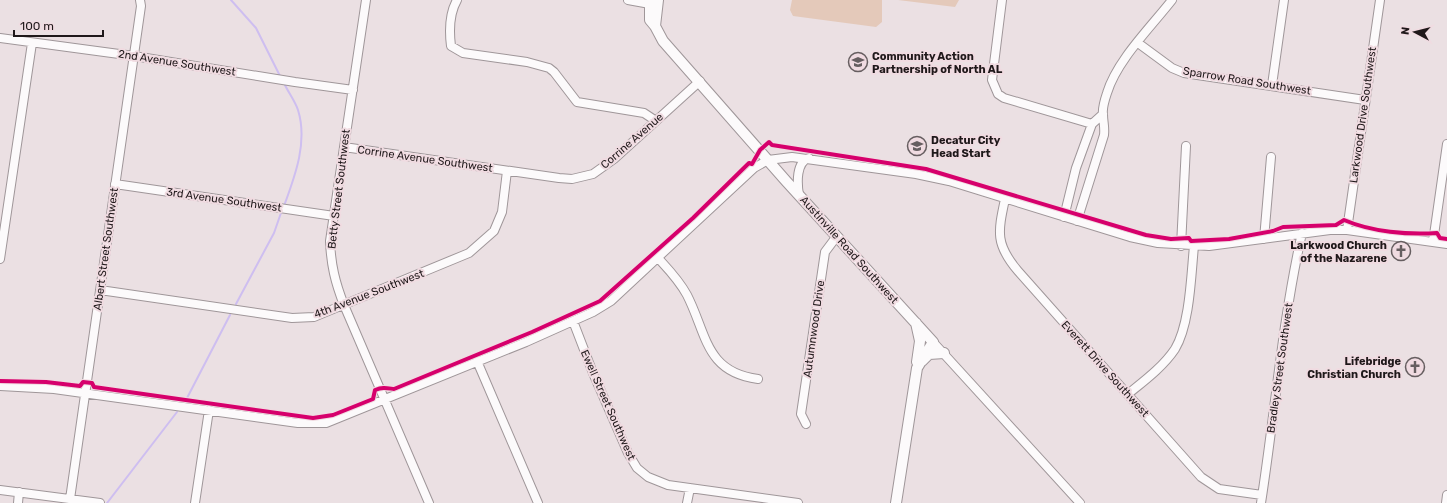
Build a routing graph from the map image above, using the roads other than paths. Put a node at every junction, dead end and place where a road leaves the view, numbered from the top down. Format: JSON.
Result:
{"nodes":[{"id":1,"x":140,"y":0,"type":"edge"},
{"id":2,"x":366,"y":0,"type":"edge"},
{"id":3,"x":457,"y":0,"type":"edge"},
{"id":4,"x":628,"y":0,"type":"edge"},
{"id":5,"x":1172,"y":0,"type":"edge"},
{"id":6,"x":1284,"y":0,"type":"edge"},
{"id":7,"x":1380,"y":0,"type":"edge"},
{"id":8,"x":652,"y":1,"type":"edge"},
{"id":9,"x":1002,"y":1,"type":"edge"},
{"id":10,"x":0,"y":38,"type":"edge"},
{"id":11,"x":32,"y":43,"type":"junction"},
{"id":12,"x":1138,"y":43,"type":"junction"},
{"id":13,"x":134,"y":56,"type":"junction"},
{"id":14,"x":700,"y":81,"type":"junction"},
{"id":15,"x":1272,"y":85,"type":"junction"},
{"id":16,"x":353,"y":90,"type":"junction"},
{"id":17,"x":1365,"y":100,"type":"junction"},
{"id":18,"x":1103,"y":114,"type":"junction"},
{"id":19,"x":656,"y":121,"type":"junction"},
{"id":20,"x":1090,"y":128,"type":"junction"},
{"id":21,"x":1104,"y":135,"type":"junction"},
{"id":22,"x":1447,"y":144,"type":"edge"},
{"id":23,"x":1186,"y":146,"type":"dead end"},
{"id":24,"x":344,"y":147,"type":"junction"},
{"id":25,"x":1271,"y":156,"type":"dead end"},
{"id":26,"x":810,"y":158,"type":"junction"},
{"id":27,"x":768,"y":160,"type":"junction"},
{"id":28,"x":507,"y":170,"type":"junction"},
{"id":29,"x":115,"y":184,"type":"junction"},
{"id":30,"x":799,"y":195,"type":"junction"},
{"id":31,"x":1005,"y":199,"type":"junction"},
{"id":32,"x":334,"y":216,"type":"junction"},
{"id":33,"x":1064,"y":217,"type":"junction"},
{"id":34,"x":1077,"y":221,"type":"junction"},
{"id":35,"x":1347,"y":230,"type":"junction"},
{"id":36,"x":1302,"y":233,"type":"junction"},
{"id":37,"x":837,"y":236,"type":"junction"},
{"id":38,"x":1264,"y":239,"type":"junction"},
{"id":39,"x":1433,"y":242,"type":"junction"},
{"id":40,"x":1447,"y":244,"type":"edge"},
{"id":41,"x":1181,"y":246,"type":"junction"},
{"id":42,"x":1194,"y":246,"type":"junction"},
{"id":43,"x":658,"y":258,"type":"junction"},
{"id":44,"x":0,"y":259,"type":"edge"},
{"id":45,"x":100,"y":290,"type":"junction"},
{"id":46,"x":344,"y":305,"type":"junction"},
{"id":47,"x":573,"y":321,"type":"junction"},
{"id":48,"x":916,"y":323,"type":"junction"},
{"id":49,"x":933,"y":342,"type":"junction"},
{"id":50,"x":944,"y":353,"type":"junction"},
{"id":51,"x":477,"y":361,"type":"junction"},
{"id":52,"x":917,"y":368,"type":"junction"},
{"id":53,"x":758,"y":379,"type":"dead end"},
{"id":54,"x":0,"y":386,"type":"edge"},
{"id":55,"x":86,"y":393,"type":"junction"},
{"id":56,"x":1128,"y":394,"type":"junction"},
{"id":57,"x":385,"y":400,"type":"junction"},
{"id":58,"x":209,"y":410,"type":"junction"},
{"id":59,"x":806,"y":424,"type":"dead end"},
{"id":60,"x":690,"y":488,"type":"junction"},
{"id":61,"x":0,"y":490,"type":"edge"},
{"id":62,"x":19,"y":492,"type":"junction"},
{"id":63,"x":1447,"y":495,"type":"edge"},
{"id":64,"x":70,"y":499,"type":"junction"},
{"id":65,"x":1261,"y":499,"type":"edge"},
{"id":66,"x":18,"y":503,"type":"edge"},
{"id":67,"x":100,"y":503,"type":"edge"},
{"id":68,"x":195,"y":503,"type":"edge"},
{"id":69,"x":429,"y":503,"type":"edge"},
{"id":70,"x":538,"y":503,"type":"edge"},
{"id":71,"x":688,"y":503,"type":"edge"},
{"id":72,"x":796,"y":503,"type":"edge"},
{"id":73,"x":896,"y":503,"type":"edge"},
{"id":74,"x":1080,"y":503,"type":"edge"},
{"id":75,"x":1446,"y":503,"type":"edge"}],
"edges":[{"from":1,"to":13,"type":"street","name":"Albert Street Southwest"},
{"from":2,"to":16,"type":"street","name":"Betty Street Southwest"},
{"from":3,"to":19,"type":"street"},
{"from":4,"to":8,"type":"street","name":"Austinville Road Southwest"},
{"from":5,"to":12,"type":"street"},
{"from":6,"to":15,"type":"street"},
{"from":7,"to":17,"type":"street","name":"Larkwood Drive Southwest"},
{"from":8,"to":14,"type":"main road","name":"Austinville Road Southwest"},
{"from":9,"to":20,"type":"street"},
{"from":10,"to":11,"type":"street","name":"2nd Avenue Southwest"},
{"from":11,"to":13,"type":"street","name":"2nd Avenue Southwest"},
{"from":11,"to":44,"type":"street"},
{"from":12,"to":15,"type":"street","name":"Sparrow Road Southwest"},
{"from":12,"to":18,"type":"street"},
{"from":13,"to":16,"type":"street","name":"2nd Avenue Southwest"},
{"from":13,"to":29,"type":"street","name":"Albert Street Southwest"},
{"from":14,"to":19,"type":"street","name":"Corrine Avenue"},
{"from":14,"to":27,"type":"main road","name":"Austinville Road Southwest"},
{"from":15,"to":17,"type":"street","name":"Sparrow Road Southwest"},
{"from":16,"to":24,"type":"street","name":"Betty Street Southwest"},
{"from":17,"to":35,"type":"street","name":"Larkwood Drive Southwest"},
{"from":18,"to":20,"type":"street"},
{"from":18,"to":21,"type":"street"},
{"from":19,"to":28,"type":"street","name":"Corrine Avenue"},
{"from":20,"to":21,"type":"street"},
{"from":20,"to":33,"type":"street"},
{"from":21,"to":34,"type":"street"},
{"from":22,"to":39,"type":"street"},
{"from":23,"to":41,"type":"street"},
{"from":24,"to":28,"type":"street","name":"Corrine Avenue Southwest"},
{"from":24,"to":32,"type":"street","name":"Betty Street Southwest"},
{"from":25,"to":38,"type":"street"},
{"from":26,"to":27,"type":"street"},
{"from":26,"to":30,"type":"street"},
{"from":26,"to":31,"type":"street"},
{"from":27,"to":30,"type":"main road","name":"Austinville Road Southwest"},
{"from":27,"to":43,"type":"street"},
{"from":28,"to":46,"type":"street","name":"4th Avenue Southwest"},
{"from":29,"to":32,"type":"street","name":"3rd Avenue Southwest"},
{"from":29,"to":45,"type":"street","name":"Albert Street Southwest"},
{"from":30,"to":37,"type":"main road","name":"Austinville Road Southwest"},
{"from":31,"to":33,"type":"street"},
{"from":31,"to":56,"type":"street","name":"Everett Drive Southwest"},
{"from":32,"to":46,"type":"street","name":"Betty Street Southwest"},
{"from":33,"to":34,"type":"street"},
{"from":34,"to":41,"type":"street"},
{"from":35,"to":36,"type":"street"},
{"from":35,"to":39,"type":"street"},
{"from":36,"to":38,"type":"street"},
{"from":36,"to":65,"type":"street","name":"Bradley Street Southwest"},
{"from":37,"to":48,"type":"main road","name":"Austinville Road Southwest"},
{"from":37,"to":59,"type":"street","name":"Autumnwood Drive"},
{"from":38,"to":42,"type":"street"},
{"from":39,"to":40,"type":"street"},
{"from":41,"to":42,"type":"street"},
{"from":42,"to":56,"type":"street"},
{"from":43,"to":47,"type":"street"},
{"from":43,"to":53,"type":"street"},
{"from":45,"to":46,"type":"street","name":"4th Avenue Southwest"},
{"from":45,"to":55,"type":"street","name":"Albert Street Southwest"},
{"from":46,"to":57,"type":"street","name":"Betty Street Southwest"},
{"from":47,"to":51,"type":"street"},
{"from":47,"to":60,"type":"street","name":"Ewell Street Southwest"},
{"from":48,"to":49,"type":"main road","name":"Austinville Road Southwest"},
{"from":48,"to":52,"type":"main road"},
{"from":49,"to":50,"type":"street","name":"Austinville Road Southwest"},
{"from":49,"to":52,"type":"main road"},
{"from":50,"to":52,"type":"main road"},
{"from":50,"to":74,"type":"street","name":"Austinville Road Southwest"},
{"from":51,"to":57,"type":"street"},
{"from":51,"to":70,"type":"street"},
{"from":52,"to":73,"type":"main road"},
{"from":54,"to":55,"type":"street"},
{"from":55,"to":58,"type":"street"},
{"from":55,"to":64,"type":"street","name":"Albert Street Southwest"},
{"from":56,"to":65,"type":"street","name":"Everett Drive Southwest"},
{"from":57,"to":58,"type":"street"},
{"from":57,"to":69,"type":"street","name":"Betty Street Southwest"},
{"from":58,"to":68,"type":"street"},
{"from":60,"to":71,"type":"street"},
{"from":60,"to":72,"type":"street","name":"Ewell Street Southwest"},
{"from":61,"to":62,"type":"street"},
{"from":62,"to":64,"type":"street"},
{"from":62,"to":66,"type":"street"},
{"from":63,"to":75,"type":"street"},
{"from":64,"to":67,"type":"street"}]}
